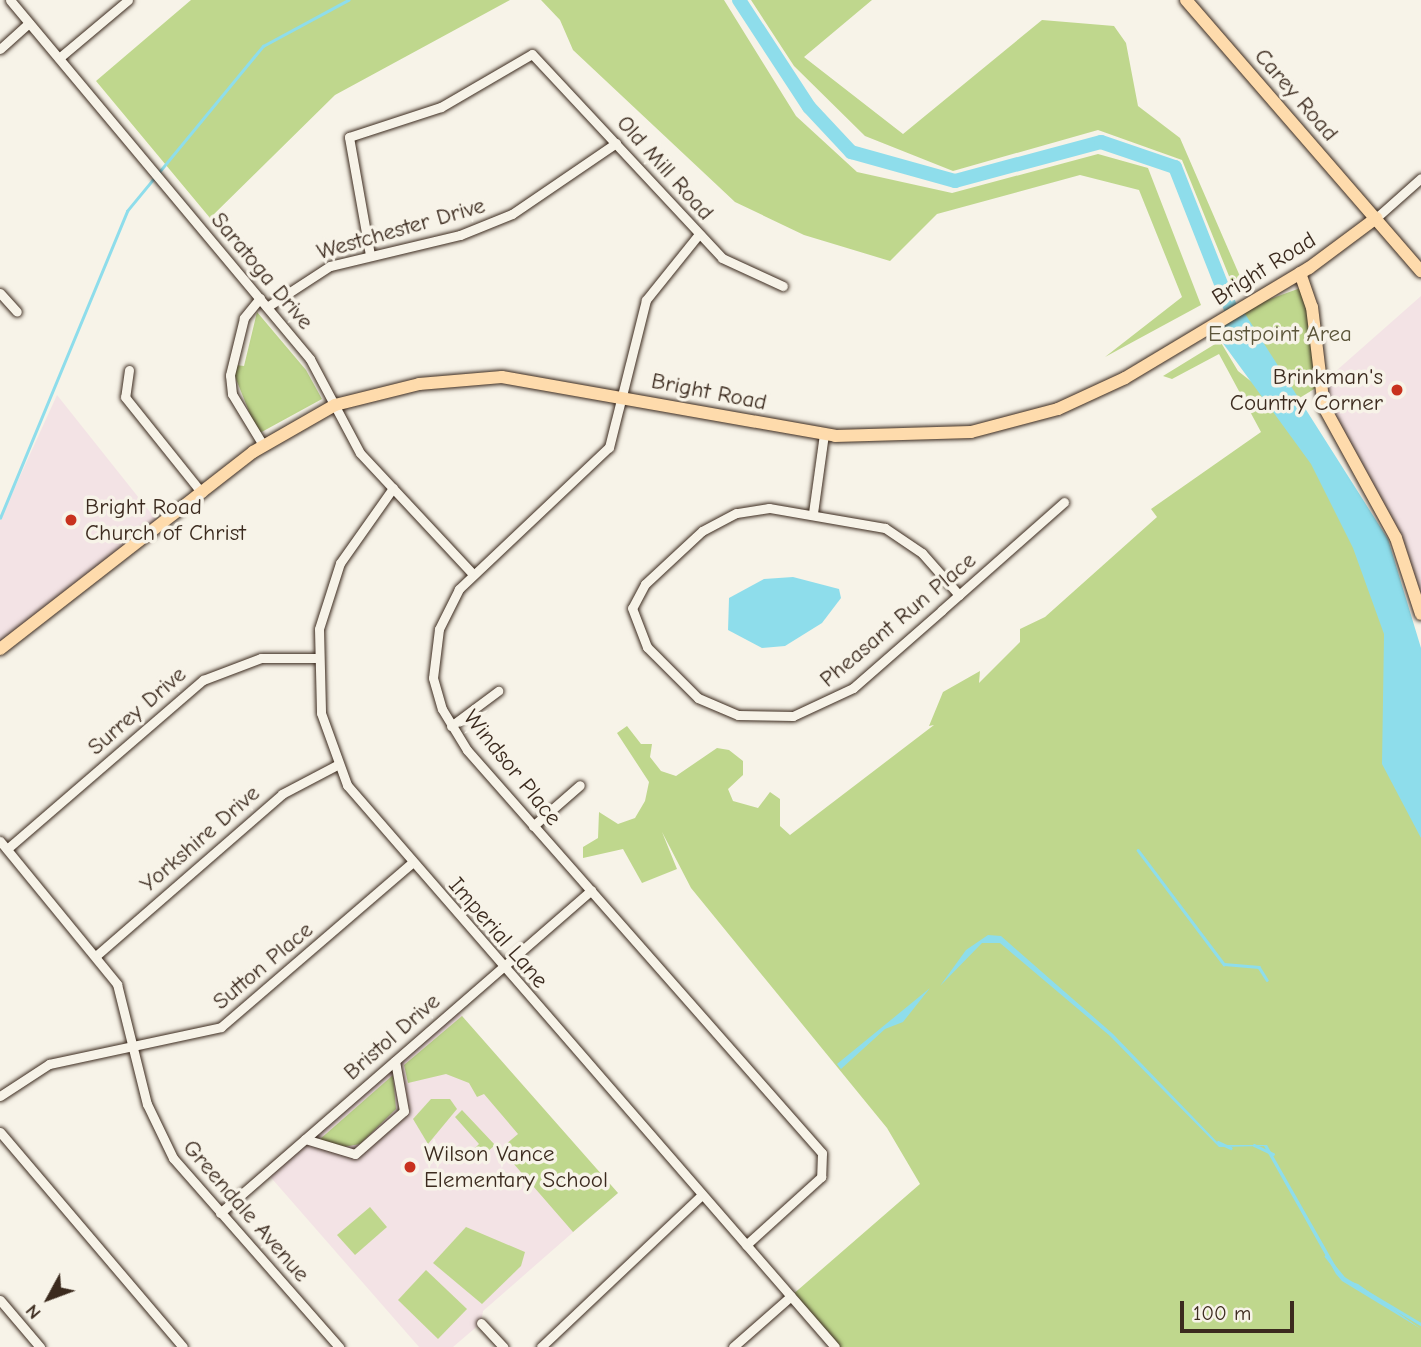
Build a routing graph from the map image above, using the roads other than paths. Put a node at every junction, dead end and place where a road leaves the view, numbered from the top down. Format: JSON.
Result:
{"nodes":[{"id":1,"x":10,"y":0,"type":"edge"},
{"id":2,"x":128,"y":0,"type":"edge"},
{"id":3,"x":1186,"y":0,"type":"edge"},
{"id":4,"x":29,"y":23,"type":"junction"},
{"id":5,"x":0,"y":49,"type":"edge"},
{"id":6,"x":59,"y":58,"type":"junction"},
{"id":7,"x":616,"y":143,"type":"junction"},
{"id":8,"x":1421,"y":178,"type":"edge"},
{"id":9,"x":1376,"y":218,"type":"junction"},
{"id":10,"x":699,"y":234,"type":"junction"},
{"id":11,"x":370,"y":255,"type":"junction"},
{"id":12,"x":1421,"y":271,"type":"edge"},
{"id":13,"x":1300,"y":273,"type":"junction"},
{"id":14,"x":783,"y":286,"type":"dead end"},
{"id":15,"x":0,"y":293,"type":"edge"},
{"id":16,"x":260,"y":298,"type":"junction"},
{"id":17,"x":267,"y":307,"type":"junction"},
{"id":18,"x":17,"y":312,"type":"dead end"},
{"id":19,"x":129,"y":370,"type":"dead end"},
{"id":20,"x":624,"y":396,"type":"junction"},
{"id":21,"x":335,"y":405,"type":"junction"},
{"id":22,"x":824,"y":434,"type":"junction"},
{"id":23,"x":263,"y":445,"type":"junction"},
{"id":24,"x":393,"y":488,"type":"junction"},
{"id":25,"x":202,"y":494,"type":"junction"},
{"id":26,"x":1064,"y":502,"type":"dead end"},
{"id":27,"x":813,"y":513,"type":"junction"},
{"id":28,"x":473,"y":575,"type":"junction"},
{"id":29,"x":959,"y":595,"type":"junction"},
{"id":30,"x":1421,"y":614,"type":"edge"},
{"id":31,"x":0,"y":649,"type":"edge"},
{"id":32,"x":316,"y":658,"type":"junction"},
{"id":33,"x":498,"y":691,"type":"dead end"},
{"id":34,"x":451,"y":726,"type":"junction"},
{"id":35,"x":337,"y":765,"type":"junction"},
{"id":36,"x":580,"y":785,"type":"dead end"},
{"id":37,"x":533,"y":826,"type":"junction"},
{"id":38,"x":0,"y":841,"type":"edge"},
{"id":39,"x":7,"y":849,"type":"junction"},
{"id":40,"x":412,"y":863,"type":"junction"},
{"id":41,"x":591,"y":890,"type":"junction"},
{"id":42,"x":97,"y":955,"type":"junction"},
{"id":43,"x":502,"y":967,"type":"junction"},
{"id":44,"x":135,"y":1048,"type":"junction"},
{"id":45,"x":394,"y":1061,"type":"junction"},
{"id":46,"x":0,"y":1096,"type":"edge"},
{"id":47,"x":0,"y":1132,"type":"edge"},
{"id":48,"x":305,"y":1139,"type":"junction"},
{"id":49,"x":702,"y":1195,"type":"junction"},
{"id":50,"x":220,"y":1213,"type":"junction"},
{"id":51,"x":746,"y":1245,"type":"junction"},
{"id":52,"x":791,"y":1296,"type":"junction"},
{"id":53,"x":0,"y":1300,"type":"edge"},
{"id":54,"x":481,"y":1323,"type":"dead end"},
{"id":55,"x":40,"y":1347,"type":"edge"},
{"id":56,"x":183,"y":1347,"type":"edge"},
{"id":57,"x":339,"y":1347,"type":"edge"},
{"id":58,"x":503,"y":1347,"type":"edge"},
{"id":59,"x":541,"y":1347,"type":"edge"},
{"id":60,"x":733,"y":1347,"type":"edge"},
{"id":61,"x":835,"y":1347,"type":"edge"}],
"edges":[{"from":1,"to":4,"type":"street","name":"Saratoga Drive"},
{"from":2,"to":6,"type":"street"},
{"from":3,"to":9,"type":"main road","name":"Carey Road"},
{"from":4,"to":5,"type":"street"},
{"from":4,"to":6,"type":"street","name":"Saratoga Drive"},
{"from":6,"to":16,"type":"street","name":"Saratoga Drive"},
{"from":7,"to":10,"type":"street","name":"Old Mill Road"},
{"from":7,"to":11,"type":"street","name":"Westchester Drive"},
{"from":7,"to":11,"type":"street","name":"Old Mill Road"},
{"from":8,"to":9,"type":"street","name":"Bright Road"},
{"from":9,"to":12,"type":"main road","name":"Carey Road"},
{"from":9,"to":13,"type":"main road","name":"Bright Road"},
{"from":10,"to":14,"type":"street","name":"Old Mill Road"},
{"from":10,"to":20,"type":"street","name":"Windsor Place"},
{"from":11,"to":17,"type":"street","name":"Westchester Drive"},
{"from":13,"to":22,"type":"main road","name":"Bright Road"},
{"from":13,"to":30,"type":"main road"},
{"from":15,"to":18,"type":"street"},
{"from":16,"to":17,"type":"street","name":"Saratoga Drive"},
{"from":16,"to":23,"type":"street"},
{"from":17,"to":21,"type":"street","name":"Saratoga Drive"},
{"from":19,"to":25,"type":"street"},
{"from":20,"to":21,"type":"main road","name":"Bright Road"},
{"from":20,"to":22,"type":"main road","name":"Bright Road"},
{"from":20,"to":28,"type":"street","name":"Windsor Place"},
{"from":21,"to":23,"type":"main road","name":"Bright Road"},
{"from":21,"to":24,"type":"street","name":"Saratoga Drive"},
{"from":22,"to":27,"type":"street"},
{"from":23,"to":25,"type":"main road","name":"Bright Road"},
{"from":24,"to":28,"type":"street","name":"Saratoga Drive"},
{"from":24,"to":32,"type":"street","name":"Imperial Lane"},
{"from":25,"to":31,"type":"main road","name":"Bright Road"},
{"from":26,"to":29,"type":"street","name":"Pheasant Run Place"},
{"from":27,"to":29,"type":"street","name":"Pheasant Run Place"},
{"from":27,"to":29,"type":"street","name":"Pheasant Run Place"},
{"from":28,"to":34,"type":"street","name":"Windsor Place"},
{"from":32,"to":35,"type":"street","name":"Imperial Lane"},
{"from":32,"to":39,"type":"street","name":"Surrey Drive"},
{"from":33,"to":34,"type":"street"},
{"from":34,"to":37,"type":"street","name":"Windsor Place"},
{"from":35,"to":40,"type":"street","name":"Imperial Lane"},
{"from":35,"to":42,"type":"street","name":"Yorkshire Drive"},
{"from":36,"to":37,"type":"street"},
{"from":37,"to":41,"type":"street","name":"Windsor Place"},
{"from":38,"to":39,"type":"street","name":"Greendale Avenue"},
{"from":39,"to":42,"type":"street","name":"Greendale Avenue"},
{"from":40,"to":43,"type":"street","name":"Imperial Lane"},
{"from":40,"to":44,"type":"street","name":"Sutton Place"},
{"from":41,"to":43,"type":"street","name":"Bristol Drive"},
{"from":41,"to":51,"type":"street","name":"Windsor Place"},
{"from":42,"to":44,"type":"street","name":"Greendale Avenue"},
{"from":43,"to":45,"type":"street","name":"Bristol Drive"},
{"from":43,"to":49,"type":"street","name":"Imperial Lane"},
{"from":44,"to":46,"type":"street","name":"Sutton Place"},
{"from":44,"to":50,"type":"street","name":"Greendale Avenue"},
{"from":45,"to":48,"type":"street","name":"Bristol Drive"},
{"from":45,"to":48,"type":"street"},
{"from":47,"to":56,"type":"street"},
{"from":48,"to":50,"type":"street","name":"Bristol Drive"},
{"from":49,"to":51,"type":"street","name":"Imperial Lane"},
{"from":49,"to":59,"type":"street"},
{"from":50,"to":57,"type":"street","name":"Greendale Avenue"},
{"from":51,"to":52,"type":"street","name":"Imperial Lane"},
{"from":52,"to":60,"type":"street"},
{"from":52,"to":61,"type":"street","name":"Imperial Lane"},
{"from":53,"to":55,"type":"street"},
{"from":54,"to":58,"type":"street"}]}
